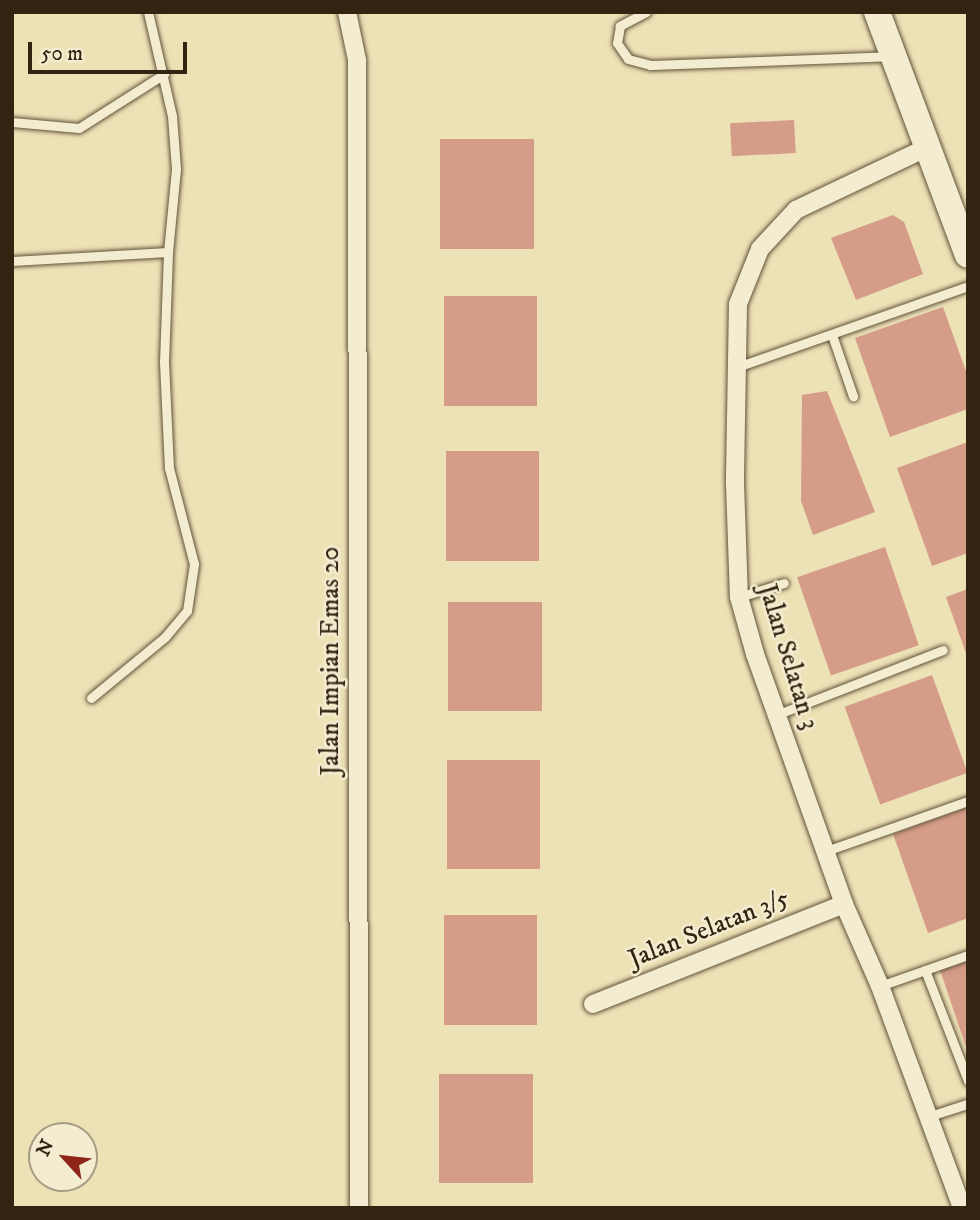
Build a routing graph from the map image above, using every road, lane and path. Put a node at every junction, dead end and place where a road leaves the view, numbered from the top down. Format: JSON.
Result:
{"nodes":[{"id":1,"x":148,"y":12,"type":"edge"},
{"id":2,"x":347,"y":12,"type":"edge"},
{"id":3,"x":646,"y":12,"type":"edge"},
{"id":4,"x":877,"y":12,"type":"edge"},
{"id":5,"x":893,"y":56,"type":"junction"},
{"id":6,"x":164,"y":74,"type":"junction"},
{"id":7,"x":12,"y":122,"type":"edge"},
{"id":8,"x":926,"y":148,"type":"junction"},
{"id":9,"x":168,"y":252,"type":"junction"},
{"id":10,"x":968,"y":255,"type":"edge"},
{"id":11,"x":12,"y":261,"type":"edge"},
{"id":12,"x":968,"y":286,"type":"edge"},
{"id":13,"x":832,"y":335,"type":"junction"},
{"id":14,"x":735,"y":368,"type":"junction"},
{"id":15,"x":853,"y":396,"type":"dead end"},
{"id":16,"x":784,"y":583,"type":"dead end"},
{"id":17,"x":739,"y":597,"type":"junction"},
{"id":18,"x":943,"y":650,"type":"dead end"},
{"id":19,"x":91,"y":698,"type":"dead end"},
{"id":20,"x":776,"y":716,"type":"junction"},
{"id":21,"x":968,"y":801,"type":"edge"},
{"id":22,"x":826,"y":851,"type":"junction"},
{"id":23,"x":844,"y":904,"type":"junction"},
{"id":24,"x":968,"y":955,"type":"edge"},
{"id":25,"x":925,"y":970,"type":"junction"},
{"id":26,"x":880,"y":986,"type":"junction"},
{"id":27,"x":593,"y":1004,"type":"dead end"},
{"id":28,"x":968,"y":1081,"type":"edge"},
{"id":29,"x":968,"y":1104,"type":"edge"},
{"id":30,"x":930,"y":1116,"type":"junction"},
{"id":31,"x":359,"y":1208,"type":"edge"},
{"id":32,"x":962,"y":1208,"type":"edge"}],
"edges":[{"from":1,"to":6,"type":"lane"},
{"from":2,"to":31,"type":"street","name":"Jalan Impian Emas 20"},
{"from":3,"to":5,"type":"lane"},
{"from":4,"to":5,"type":"street"},
{"from":5,"to":8,"type":"street"},
{"from":6,"to":7,"type":"lane"},
{"from":6,"to":9,"type":"lane"},
{"from":8,"to":10,"type":"street"},
{"from":8,"to":14,"type":"street","name":"Jalan Selatan 3"},
{"from":9,"to":11,"type":"lane"},
{"from":9,"to":19,"type":"lane"},
{"from":12,"to":13,"type":"lane"},
{"from":13,"to":14,"type":"lane"},
{"from":13,"to":15,"type":"lane"},
{"from":14,"to":17,"type":"street","name":"Jalan Selatan 3"},
{"from":16,"to":17,"type":"lane"},
{"from":17,"to":20,"type":"street","name":"Jalan Selatan 3"},
{"from":18,"to":20,"type":"lane"},
{"from":20,"to":22,"type":"street","name":"Jalan Selatan 3"},
{"from":21,"to":22,"type":"lane"},
{"from":22,"to":23,"type":"street","name":"Jalan Selatan 3"},
{"from":23,"to":26,"type":"street","name":"Jalan Selatan 3"},
{"from":23,"to":27,"type":"street","name":"Jalan Selatan 3/5"},
{"from":24,"to":25,"type":"lane"},
{"from":25,"to":26,"type":"lane"},
{"from":25,"to":28,"type":"lane"},
{"from":26,"to":30,"type":"street","name":"Jalan Selatan 3"},
{"from":29,"to":30,"type":"lane"},
{"from":30,"to":32,"type":"street","name":"Jalan Selatan 3"}]}
